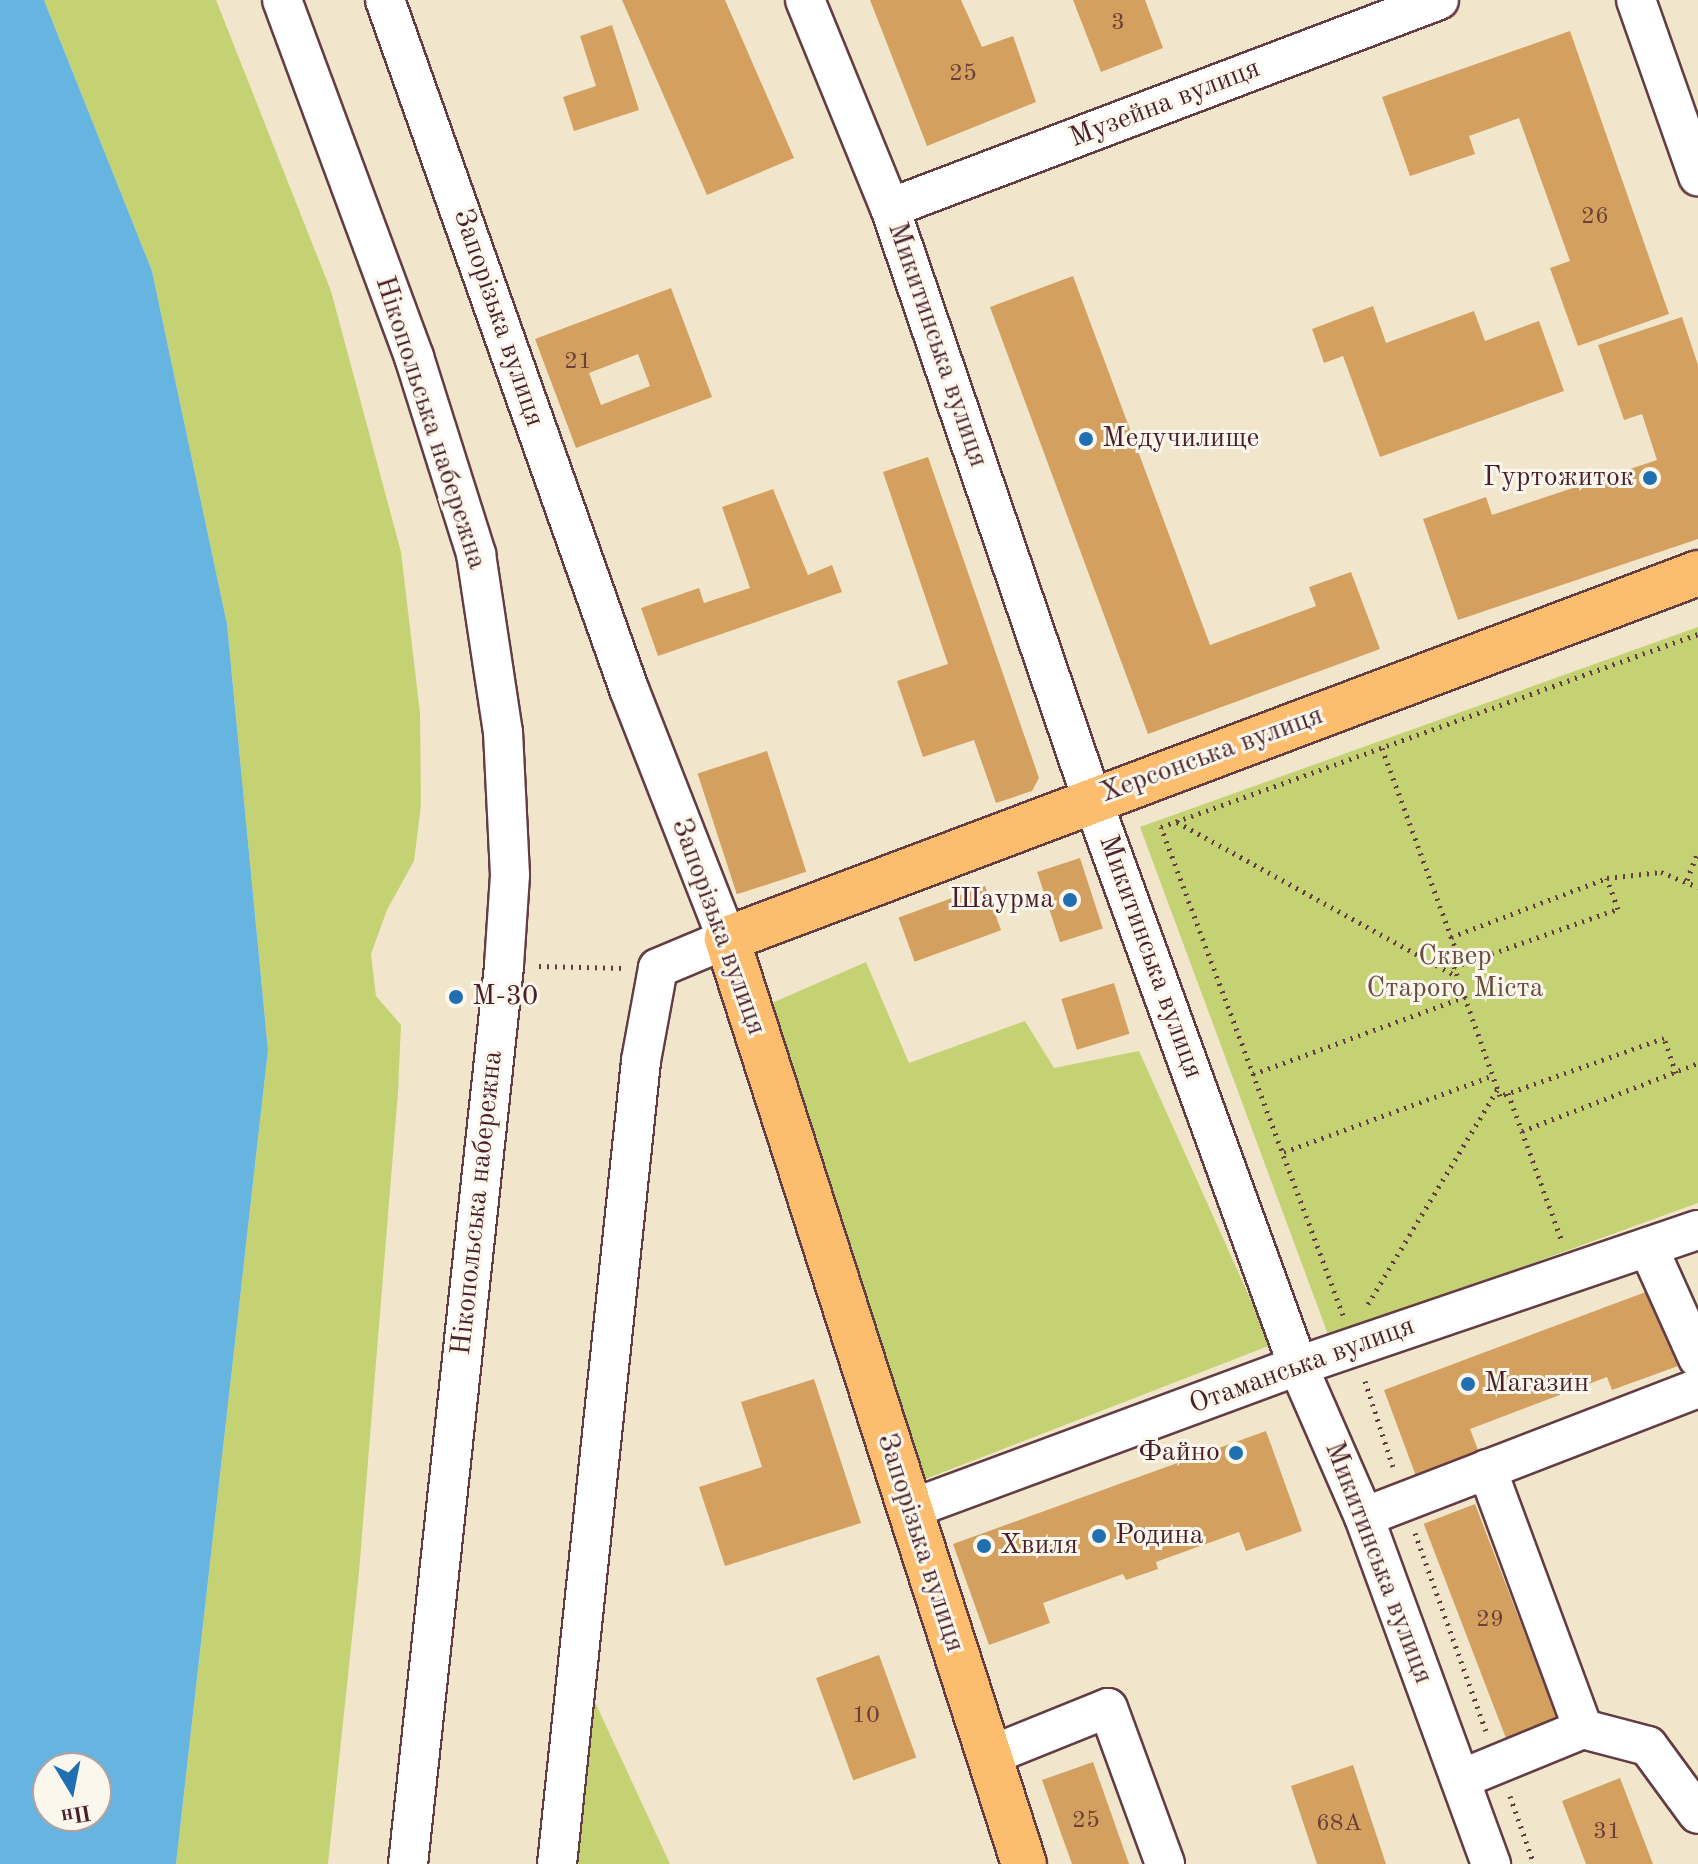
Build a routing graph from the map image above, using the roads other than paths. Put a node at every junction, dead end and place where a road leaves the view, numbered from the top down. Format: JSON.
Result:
{"nodes":[{"id":1,"x":282,"y":0,"type":"edge"},
{"id":2,"x":385,"y":0,"type":"edge"},
{"id":3,"x":805,"y":0,"type":"edge"},
{"id":4,"x":1439,"y":0,"type":"edge"},
{"id":5,"x":1636,"y":0,"type":"edge"},
{"id":6,"x":1698,"y":176,"type":"edge"},
{"id":7,"x":890,"y":208,"type":"junction"},
{"id":8,"x":1698,"y":573,"type":"edge"},
{"id":9,"x":1092,"y":799,"type":"junction"},
{"id":10,"x":727,"y":939,"type":"junction"},
{"id":11,"x":1698,"y":1230,"type":"edge"},
{"id":12,"x":1648,"y":1247,"type":"junction"},
{"id":13,"x":1698,"y":1358,"type":"edge"},
{"id":14,"x":1298,"y":1366,"type":"junction"},
{"id":15,"x":1698,"y":1388,"type":"edge"},
{"id":16,"x":1487,"y":1469,"type":"junction"},
{"id":17,"x":908,"y":1510,"type":"junction"},
{"id":18,"x":1364,"y":1517,"type":"junction"},
{"id":19,"x":1583,"y":1729,"type":"junction"},
{"id":20,"x":989,"y":1756,"type":"junction"},
{"id":21,"x":1461,"y":1779,"type":"junction"},
{"id":22,"x":1698,"y":1814,"type":"edge"},
{"id":23,"x":408,"y":1864,"type":"edge"},
{"id":24,"x":557,"y":1864,"type":"edge"},
{"id":25,"x":1024,"y":1864,"type":"edge"},
{"id":26,"x":1165,"y":1864,"type":"edge"},
{"id":27,"x":1491,"y":1864,"type":"edge"}],
"edges":[{"from":1,"to":23,"type":"street","name":"Нікопольська набережна"},
{"from":2,"to":10,"type":"street","name":"Запорізька вулиця"},
{"from":3,"to":7,"type":"street","name":"Микитинська вулиця"},
{"from":4,"to":7,"type":"street","name":"Музейна вулиця"},
{"from":5,"to":6,"type":"street"},
{"from":7,"to":9,"type":"street","name":"Микитинська вулиця"},
{"from":8,"to":9,"type":"main road","name":"Херсонська вулиця"},
{"from":9,"to":10,"type":"main road","name":"Херсонська вулиця"},
{"from":9,"to":14,"type":"street","name":"Микитинська вулиця"},
{"from":10,"to":17,"type":"main road","name":"Запорізька вулиця"},
{"from":10,"to":24,"type":"street"},
{"from":11,"to":12,"type":"street","name":"Отаманська вулиця"},
{"from":12,"to":13,"type":"street"},
{"from":12,"to":14,"type":"street","name":"Отаманська вулиця"},
{"from":14,"to":17,"type":"street","name":"Отаманська вулиця"},
{"from":14,"to":18,"type":"street","name":"Микитинська вулиця"},
{"from":15,"to":16,"type":"street"},
{"from":16,"to":18,"type":"street"},
{"from":16,"to":19,"type":"street"},
{"from":17,"to":20,"type":"main road","name":"Запорізька вулиця"},
{"from":18,"to":21,"type":"street","name":"Микитинська вулиця"},
{"from":19,"to":21,"type":"street"},
{"from":19,"to":22,"type":"street"},
{"from":20,"to":25,"type":"main road","name":"Запорізька вулиця"},
{"from":20,"to":26,"type":"street"},
{"from":21,"to":27,"type":"street","name":"Микитинська вулиця"}]}
